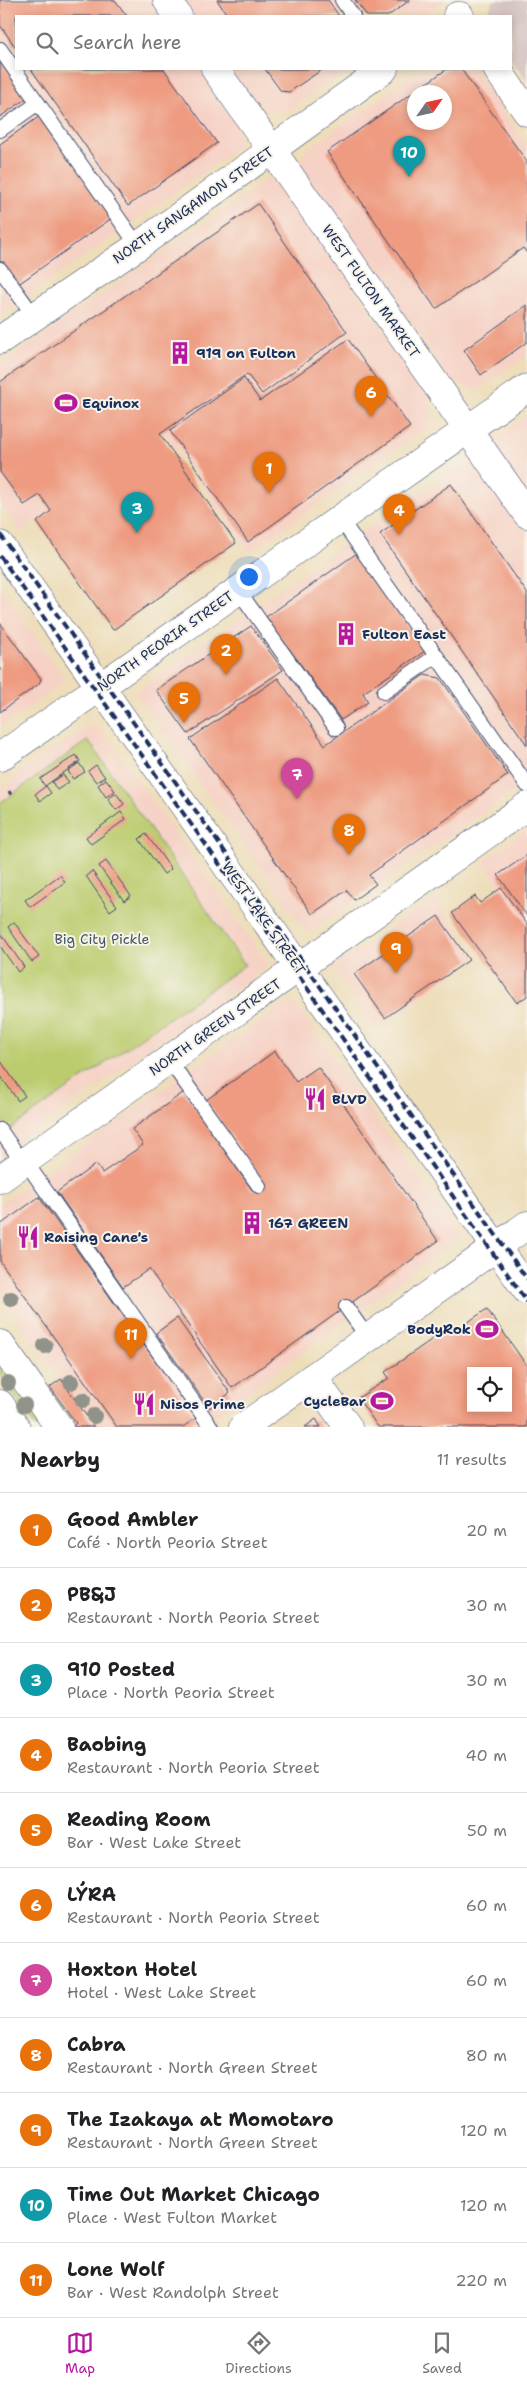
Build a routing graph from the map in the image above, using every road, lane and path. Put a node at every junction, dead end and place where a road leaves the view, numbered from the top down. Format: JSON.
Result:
{"nodes":[{"id":1,"x":167,"y":0,"type":"edge"},
{"id":2,"x":342,"y":0,"type":"edge"},
{"id":3,"x":177,"y":15,"type":"edge"},
{"id":4,"x":352,"y":15,"type":"edge"},
{"id":5,"x":0,"y":49,"type":"edge"},
{"id":6,"x":216,"y":70,"type":"edge"},
{"id":7,"x":383,"y":70,"type":"edge"},
{"id":8,"x":498,"y":70,"type":"edge"},
{"id":9,"x":38,"y":103,"type":"junction"},
{"id":10,"x":527,"y":112,"type":"edge"},
{"id":11,"x":0,"y":130,"type":"edge"},
{"id":12,"x":272,"y":150,"type":"junction"},
{"id":13,"x":138,"y":246,"type":"junction"},
{"id":14,"x":0,"y":269,"type":"edge"},
{"id":15,"x":34,"y":316,"type":"junction"},
{"id":16,"x":0,"y":340,"type":"edge"},
{"id":17,"x":527,"y":388,"type":"edge"},
{"id":18,"x":469,"y":430,"type":"junction"},
{"id":19,"x":527,"y":514,"type":"edge"},
{"id":20,"x":341,"y":520,"type":"junction"},
{"id":21,"x":0,"y":545,"type":"edge"},
{"id":22,"x":238,"y":590,"type":"junction"},
{"id":23,"x":436,"y":656,"type":"junction"},
{"id":24,"x":100,"y":686,"type":"junction"},
{"id":25,"x":384,"y":692,"type":"dead end"},
{"id":26,"x":336,"y":728,"type":"dead end"},
{"id":27,"x":0,"y":757,"type":"edge"},
{"id":28,"x":527,"y":785,"type":"edge"},
{"id":29,"x":9,"y":790,"type":"dead end"},
{"id":30,"x":12,"y":795,"type":"dead end"},
{"id":31,"x":527,"y":806,"type":"edge"},
{"id":32,"x":299,"y":968,"type":"junction"},
{"id":33,"x":169,"y":1060,"type":"junction"},
{"id":34,"x":0,"y":1130,"type":"edge"},
{"id":35,"x":24,"y":1162,"type":"junction"},
{"id":36,"x":0,"y":1179,"type":"edge"},
{"id":37,"x":259,"y":1186,"type":"dead end"},
{"id":38,"x":527,"y":1225,"type":"edge"},
{"id":39,"x":497,"y":1247,"type":"junction"},
{"id":40,"x":527,"y":1291,"type":"edge"},
{"id":41,"x":346,"y":1307,"type":"dead end"},
{"id":42,"x":368,"y":1338,"type":"junction"},
{"id":43,"x":0,"y":1344,"type":"edge"},
{"id":44,"x":313,"y":1377,"type":"junction"},
{"id":45,"x":0,"y":1404,"type":"edge"},
{"id":46,"x":16,"y":1427,"type":"edge"},
{"id":47,"x":59,"y":1427,"type":"edge"},
{"id":48,"x":211,"y":1427,"type":"edge"},
{"id":49,"x":242,"y":1427,"type":"edge"},
{"id":50,"x":348,"y":1427,"type":"edge"}],
"edges":[{"from":1,"to":3,"type":"street"},
{"from":2,"to":4,"type":"lane"},
{"from":5,"to":9,"type":"lane"},
{"from":6,"to":12,"type":"street","name":"WEST FULTON MARKET"},
{"from":7,"to":12,"type":"street","name":"NORTH SANGAMON STREET"},
{"from":8,"to":10,"type":"street"},
{"from":9,"to":11,"type":"lane"},
{"from":9,"to":13,"type":"lane"},
{"from":12,"to":13,"type":"street","name":"NORTH SANGAMON STREET"},
{"from":12,"to":18,"type":"street","name":"WEST FULTON MARKET"},
{"from":13,"to":15,"type":"street","name":"NORTH SANGAMON STREET"},
{"from":14,"to":15,"type":"lane"},
{"from":15,"to":16,"type":"street","name":"NORTH SANGAMON STREET"},
{"from":17,"to":18,"type":"street","name":"NORTH PEORIA STREET"},
{"from":18,"to":19,"type":"street","name":"WEST FULTON MARKET"},
{"from":18,"to":20,"type":"street","name":"NORTH PEORIA STREET"},
{"from":20,"to":22,"type":"street","name":"NORTH PEORIA STREET"},
{"from":20,"to":23,"type":"lane"},
{"from":21,"to":24,"type":"street","name":"WEST LAKE STREET"},
{"from":22,"to":24,"type":"street","name":"NORTH PEORIA STREET"},
{"from":22,"to":26,"type":"lane"},
{"from":23,"to":25,"type":"lane"},
{"from":23,"to":28,"type":"lane"},
{"from":24,"to":27,"type":"street","name":"NORTH PEORIA STREET"},
{"from":24,"to":32,"type":"street","name":"WEST LAKE STREET"},
{"from":29,"to":30,"type":"path"},
{"from":31,"to":32,"type":"street","name":"NORTH GREEN STREET"},
{"from":32,"to":33,"type":"street","name":"NORTH GREEN STREET"},
{"from":32,"to":39,"type":"street","name":"WEST LAKE STREET"},
{"from":33,"to":35,"type":"street","name":"NORTH GREEN STREET"},
{"from":33,"to":37,"type":"lane"},
{"from":34,"to":35,"type":"lane"},
{"from":35,"to":36,"type":"street","name":"NORTH GREEN STREET"},
{"from":35,"to":48,"type":"lane"},
{"from":38,"to":39,"type":"street"},
{"from":39,"to":40,"type":"street","name":"WEST LAKE STREET"},
{"from":39,"to":42,"type":"street"},
{"from":41,"to":42,"type":"lane"},
{"from":42,"to":44,"type":"street"},
{"from":43,"to":47,"type":"street"},
{"from":44,"to":49,"type":"street"},
{"from":44,"to":50,"type":"street"},
{"from":45,"to":46,"type":"street"}]}
